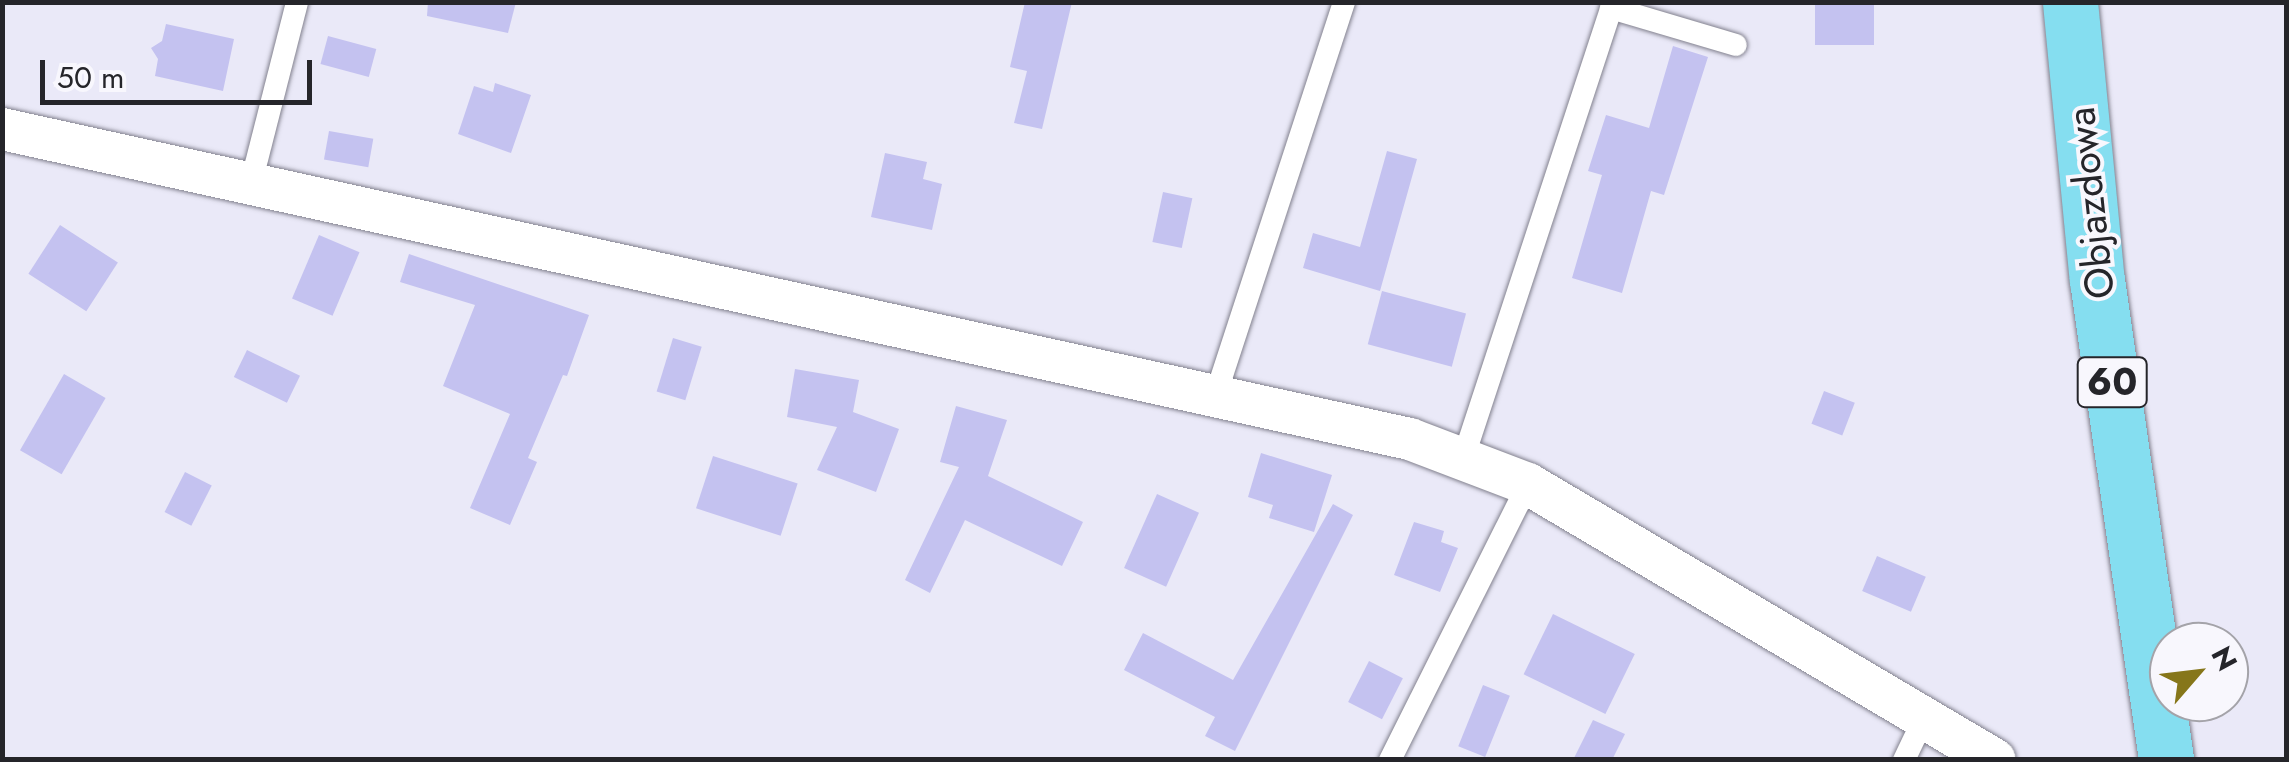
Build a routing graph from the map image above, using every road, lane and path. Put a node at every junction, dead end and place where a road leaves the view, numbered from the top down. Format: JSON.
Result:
{"nodes":[{"id":1,"x":298,"y":2,"type":"edge"},
{"id":2,"x":1344,"y":2,"type":"edge"},
{"id":3,"x":2070,"y":2,"type":"edge"},
{"id":4,"x":1736,"y":45,"type":"dead end"},
{"id":5,"x":2,"y":128,"type":"edge"},
{"id":6,"x":251,"y":183,"type":"junction"},
{"id":7,"x":1216,"y":394,"type":"junction"},
{"id":8,"x":1462,"y":459,"type":"junction"},
{"id":9,"x":1528,"y":484,"type":"junction"},
{"id":10,"x":1924,"y":718,"type":"junction"},
{"id":11,"x":1390,"y":760,"type":"edge"},
{"id":12,"x":1904,"y":760,"type":"edge"},
{"id":13,"x":1995,"y":760,"type":"edge"},
{"id":14,"x":2166,"y":760,"type":"edge"}],
"edges":[{"from":1,"to":6,"type":"lane"},
{"from":2,"to":7,"type":"lane"},
{"from":3,"to":14,"type":"main road","name":"Objazdowa","number":"60"},
{"from":4,"to":8,"type":"lane"},
{"from":5,"to":6,"type":"street"},
{"from":6,"to":7,"type":"street"},
{"from":7,"to":8,"type":"street"},
{"from":8,"to":9,"type":"street"},
{"from":9,"to":10,"type":"street"},
{"from":9,"to":11,"type":"lane"},
{"from":10,"to":12,"type":"lane"},
{"from":10,"to":13,"type":"street"}]}
